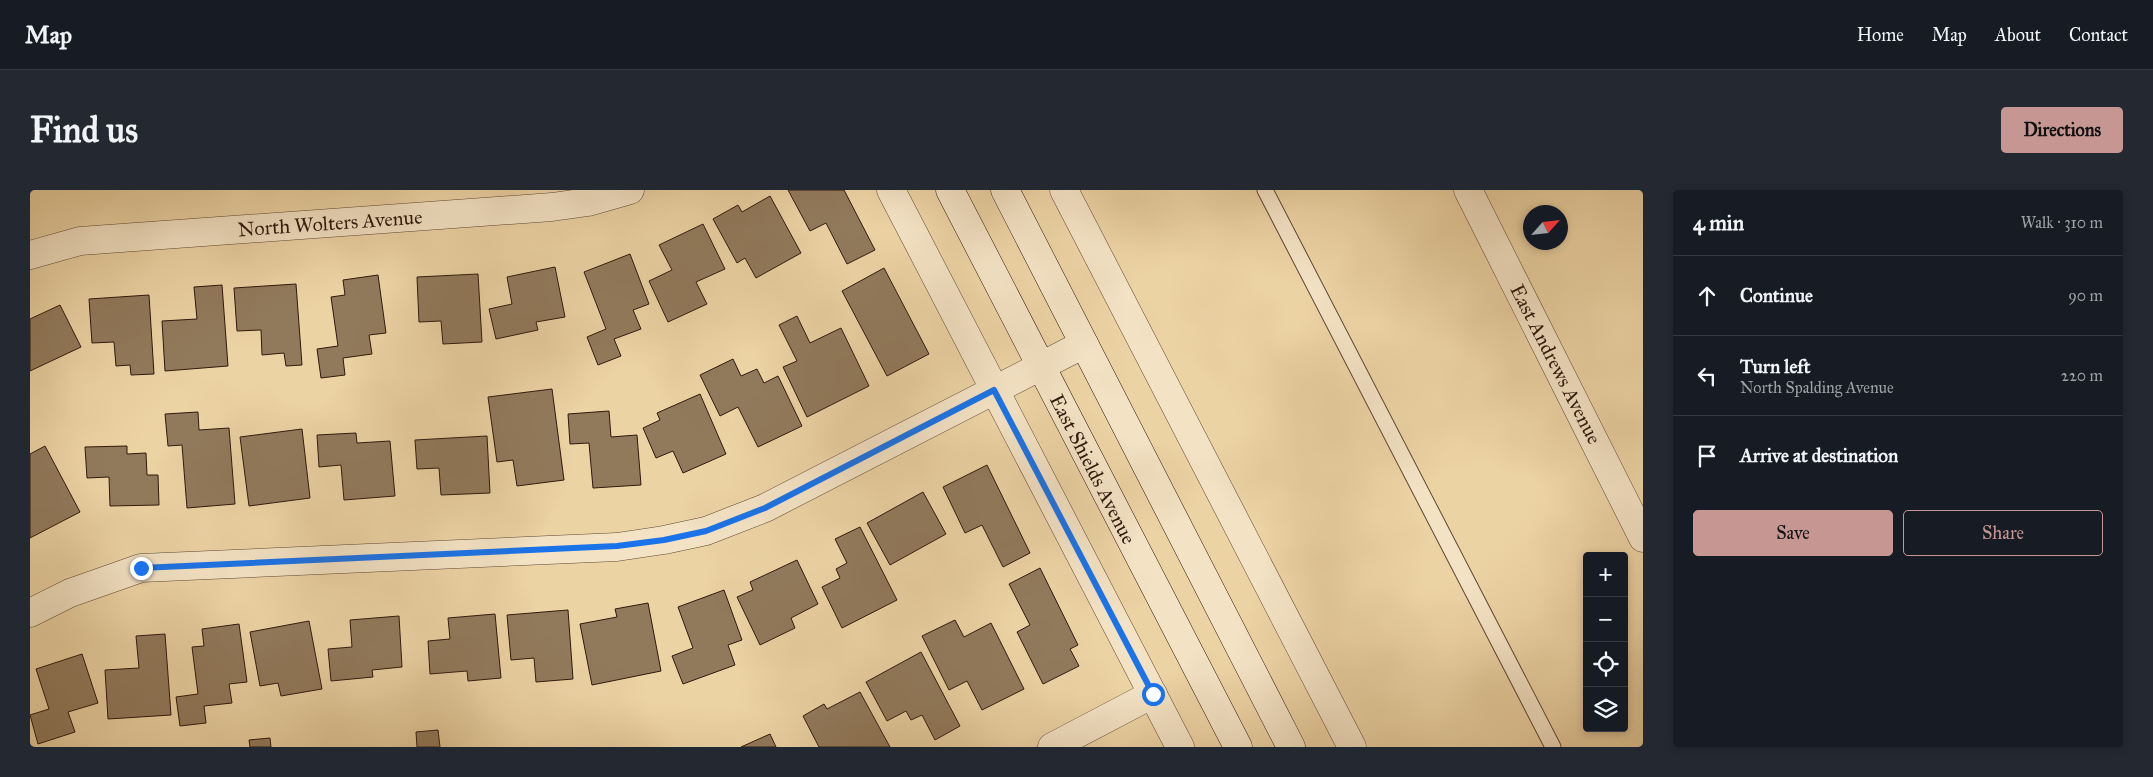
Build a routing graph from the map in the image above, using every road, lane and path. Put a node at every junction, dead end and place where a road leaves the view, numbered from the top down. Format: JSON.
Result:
{"nodes":[{"id":1,"x":630,"y":190,"type":"edge"},
{"id":2,"x":890,"y":190,"type":"edge"},
{"id":3,"x":950,"y":190,"type":"edge"},
{"id":4,"x":1005,"y":190,"type":"edge"},
{"id":5,"x":1064,"y":190,"type":"edge"},
{"id":6,"x":1265,"y":190,"type":"edge"},
{"id":7,"x":1468,"y":190,"type":"edge"},
{"id":8,"x":30,"y":255,"type":"edge"},
{"id":9,"x":1084,"y":344,"type":"junction"},
{"id":10,"x":1040,"y":367,"type":"junction"},
{"id":11,"x":994,"y":390,"type":"junction"},
{"id":12,"x":1643,"y":538,"type":"edge"},
{"id":13,"x":30,"y":613,"type":"edge"},
{"id":14,"x":1153,"y":694,"type":"junction"},
{"id":15,"x":1052,"y":747,"type":"edge"},
{"id":16,"x":1180,"y":747,"type":"edge"},
{"id":17,"x":1238,"y":747,"type":"edge"},
{"id":18,"x":1291,"y":747,"type":"edge"},
{"id":19,"x":1352,"y":747,"type":"edge"},
{"id":20,"x":1552,"y":747,"type":"edge"}],
"edges":[{"from":1,"to":8,"type":"street","name":"North Wolters Avenue"},
{"from":2,"to":11,"type":"street"},
{"from":3,"to":10,"type":"street","name":"East Shields Avenue"},
{"from":4,"to":9,"type":"street"},
{"from":5,"to":19,"type":"street"},
{"from":6,"to":20,"type":"lane"},
{"from":7,"to":12,"type":"street","name":"East Andrews Avenue"},
{"from":9,"to":10,"type":"street"},
{"from":9,"to":18,"type":"street"},
{"from":10,"to":11,"type":"street"},
{"from":10,"to":17,"type":"street","name":"East Shields Avenue"},
{"from":11,"to":13,"type":"street"},
{"from":11,"to":14,"type":"street"},
{"from":14,"to":15,"type":"street"},
{"from":14,"to":16,"type":"street"}]}
